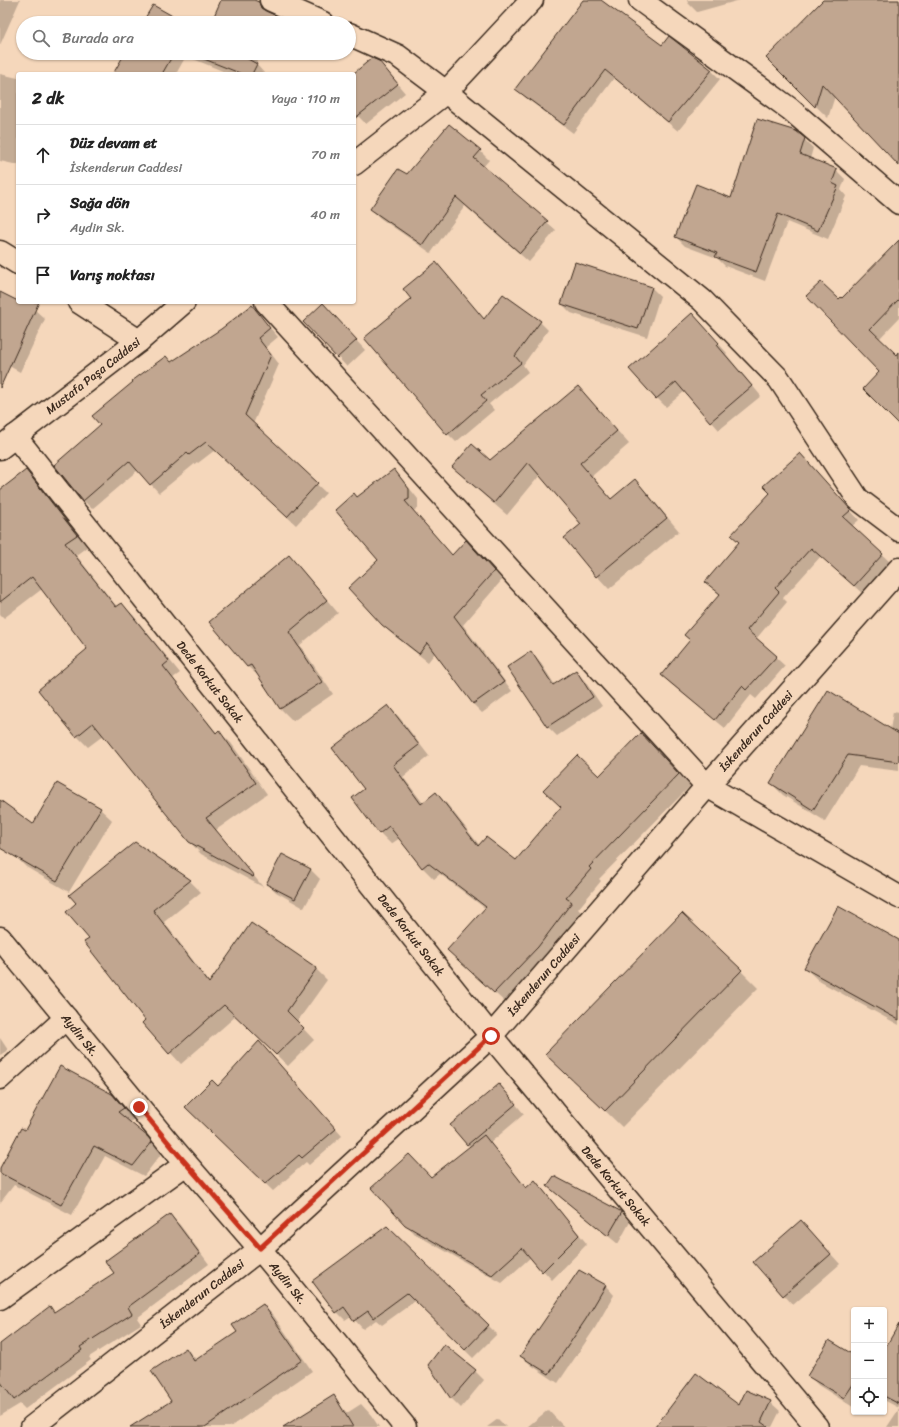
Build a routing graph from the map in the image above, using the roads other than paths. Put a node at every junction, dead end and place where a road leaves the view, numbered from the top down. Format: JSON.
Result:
{"nodes":[{"id":1,"x":271,"y":0,"type":"edge"},
{"id":2,"x":532,"y":0,"type":"edge"},
{"id":3,"x":640,"y":0,"type":"edge"},
{"id":4,"x":307,"y":16,"type":"edge"},
{"id":5,"x":356,"y":37,"type":"edge"},
{"id":6,"x":446,"y":92,"type":"junction"},
{"id":7,"x":356,"y":162,"type":"edge"},
{"id":8,"x":899,"y":202,"type":"edge"},
{"id":9,"x":0,"y":252,"type":"edge"},
{"id":10,"x":16,"y":262,"type":"edge"},
{"id":11,"x":82,"y":304,"type":"edge"},
{"id":12,"x":182,"y":304,"type":"edge"},
{"id":13,"x":268,"y":304,"type":"edge"},
{"id":14,"x":139,"y":341,"type":"junction"},
{"id":15,"x":7,"y":442,"type":"edge"},
{"id":16,"x":899,"y":530,"type":"edge"},
{"id":17,"x":899,"y":569,"type":"edge"},
{"id":18,"x":707,"y":786,"type":"junction"},
{"id":19,"x":899,"y":897,"type":"edge"},
{"id":20,"x":0,"y":938,"type":"edge"},
{"id":21,"x":66,"y":1018,"type":"junction"},
{"id":22,"x":491,"y":1036,"type":"junction"},
{"id":23,"x":0,"y":1078,"type":"edge"},
{"id":24,"x":186,"y":1164,"type":"junction"},
{"id":25,"x":260,"y":1248,"type":"junction"},
{"id":26,"x":0,"y":1298,"type":"edge"},
{"id":27,"x":32,"y":1427,"type":"edge"},
{"id":28,"x":405,"y":1427,"type":"edge"},
{"id":29,"x":817,"y":1427,"type":"edge"}],
"edges":[{"from":1,"to":4,"type":"street"},
{"from":2,"to":6,"type":"street"},
{"from":3,"to":8,"type":"street"},
{"from":5,"to":6,"type":"street"},
{"from":6,"to":7,"type":"street"},
{"from":6,"to":16,"type":"street"},
{"from":9,"to":10,"type":"street"},
{"from":11,"to":14,"type":"street"},
{"from":12,"to":14,"type":"street","name":"Mustafa Paşa Caddesi"},
{"from":13,"to":18,"type":"street"},
{"from":14,"to":15,"type":"street","name":"Mustafa Paşa Caddesi"},
{"from":15,"to":22,"type":"street","name":"Dede Korkut Sokak"},
{"from":17,"to":18,"type":"street","name":"İskenderun Caddesi"},
{"from":18,"to":19,"type":"street"},
{"from":18,"to":22,"type":"street","name":"İskenderun Caddesi"},
{"from":20,"to":21,"type":"street","name":"Aydin Sk."},
{"from":21,"to":23,"type":"street"},
{"from":21,"to":24,"type":"street","name":"Aydin Sk."},
{"from":22,"to":25,"type":"street","name":"İskenderun Caddesi"},
{"from":22,"to":29,"type":"street","name":"Dede Korkut Sokak"},
{"from":24,"to":25,"type":"street","name":"Aydin Sk."},
{"from":24,"to":26,"type":"street"},
{"from":25,"to":27,"type":"street","name":"İskenderun Caddesi"},
{"from":25,"to":28,"type":"street","name":"Aydin Sk."}]}
